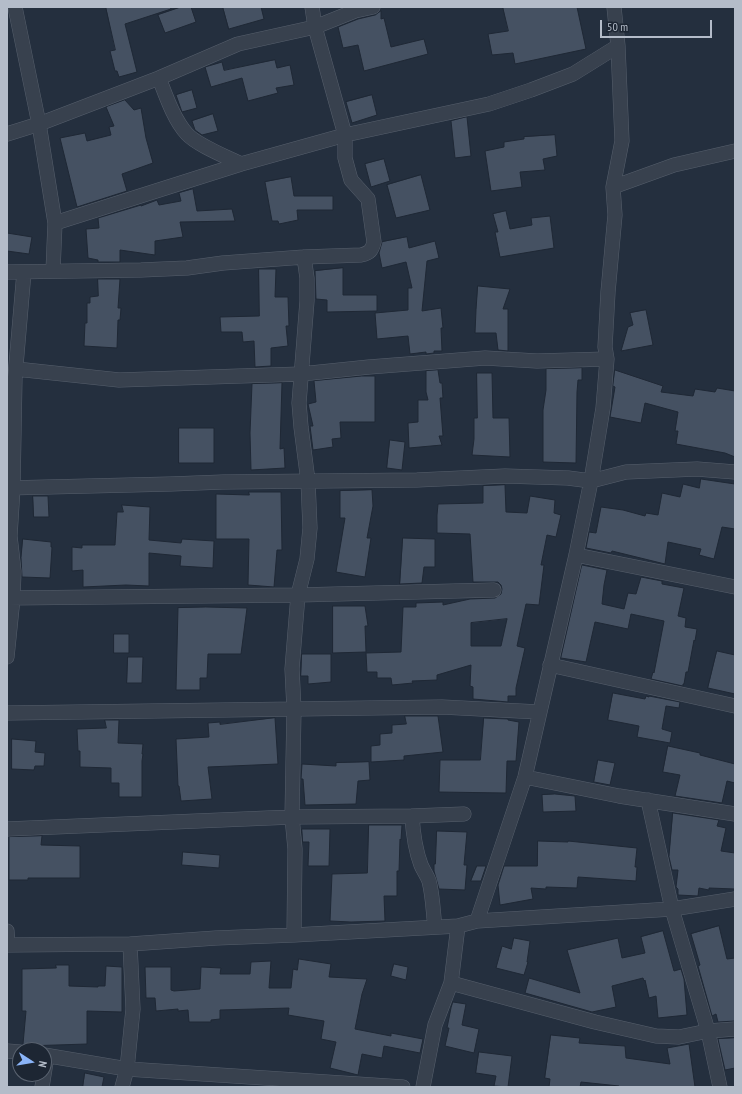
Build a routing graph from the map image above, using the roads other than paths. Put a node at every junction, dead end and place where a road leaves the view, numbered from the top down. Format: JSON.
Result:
{"nodes":[{"id":1,"x":312,"y":7,"type":"edge"},
{"id":2,"x":373,"y":7,"type":"edge"},
{"id":3,"x":614,"y":7,"type":"edge"},
{"id":4,"x":16,"y":9,"type":"edge"},
{"id":5,"x":315,"y":27,"type":"junction"},
{"id":6,"x":618,"y":46,"type":"junction"},
{"id":7,"x":159,"y":78,"type":"junction"},
{"id":8,"x":39,"y":124,"type":"junction"},
{"id":9,"x":7,"y":134,"type":"edge"},
{"id":10,"x":345,"y":135,"type":"junction"},
{"id":11,"x":735,"y":151,"type":"edge"},
{"id":12,"x":241,"y":164,"type":"junction"},
{"id":13,"x":613,"y":187,"type":"junction"},
{"id":14,"x":55,"y":223,"type":"junction"},
{"id":15,"x":304,"y":256,"type":"junction"},
{"id":16,"x":53,"y":271,"type":"junction"},
{"id":17,"x":7,"y":272,"type":"edge"},
{"id":18,"x":24,"y":272,"type":"junction"},
{"id":19,"x":607,"y":359,"type":"junction"},
{"id":20,"x":13,"y":374,"type":"edge"},
{"id":21,"x":301,"y":374,"type":"junction"},
{"id":22,"x":735,"y":472,"type":"edge"},
{"id":23,"x":308,"y":481,"type":"junction"},
{"id":24,"x":591,"y":481,"type":"junction"},
{"id":25,"x":10,"y":488,"type":"edge"},
{"id":26,"x":576,"y":555,"type":"junction"},
{"id":27,"x":735,"y":587,"type":"edge"},
{"id":28,"x":494,"y":590,"type":"dead end"},
{"id":29,"x":298,"y":595,"type":"junction"},
{"id":30,"x":10,"y":598,"type":"edge"},
{"id":31,"x":7,"y":657,"type":"edge"},
{"id":32,"x":550,"y":665,"type":"junction"},
{"id":33,"x":735,"y":706,"type":"edge"},
{"id":34,"x":294,"y":708,"type":"junction"},
{"id":35,"x":539,"y":712,"type":"junction"},
{"id":36,"x":7,"y":713,"type":"edge"},
{"id":37,"x":525,"y":777,"type":"junction"},
{"id":38,"x":648,"y":800,"type":"junction"},
{"id":39,"x":464,"y":814,"type":"dead end"},
{"id":40,"x":735,"y":814,"type":"edge"},
{"id":41,"x":412,"y":816,"type":"junction"},
{"id":42,"x":292,"y":817,"type":"junction"},
{"id":43,"x":7,"y":829,"type":"edge"},
{"id":44,"x":735,"y":899,"type":"edge"},
{"id":45,"x":672,"y":910,"type":"junction"},
{"id":46,"x":477,"y":921,"type":"junction"},
{"id":47,"x":458,"y":926,"type":"junction"},
{"id":48,"x":435,"y":927,"type":"junction"},
{"id":49,"x":7,"y":931,"type":"edge"},
{"id":50,"x":294,"y":935,"type":"junction"},
{"id":51,"x":130,"y":944,"type":"junction"},
{"id":52,"x":8,"y":945,"type":"edge"},
{"id":53,"x":451,"y":983,"type":"junction"},
{"id":54,"x":735,"y":1029,"type":"edge"},
{"id":55,"x":708,"y":1031,"type":"junction"},
{"id":56,"x":52,"y":1056,"type":"edge"},
{"id":57,"x":127,"y":1069,"type":"junction"},
{"id":58,"x":122,"y":1087,"type":"edge"},
{"id":59,"x":403,"y":1087,"type":"edge"},
{"id":60,"x":423,"y":1087,"type":"edge"},
{"id":61,"x":720,"y":1087,"type":"edge"}],
"edges":[{"from":1,"to":5,"type":"street"},
{"from":2,"to":5,"type":"street"},
{"from":3,"to":6,"type":"street"},
{"from":4,"to":8,"type":"street"},
{"from":5,"to":7,"type":"street"},
{"from":5,"to":10,"type":"street"},
{"from":6,"to":10,"type":"street"},
{"from":6,"to":13,"type":"street"},
{"from":7,"to":8,"type":"street"},
{"from":7,"to":12,"type":"street"},
{"from":8,"to":9,"type":"street"},
{"from":8,"to":14,"type":"street"},
{"from":10,"to":12,"type":"street"},
{"from":10,"to":15,"type":"street"},
{"from":11,"to":13,"type":"street"},
{"from":12,"to":14,"type":"street"},
{"from":13,"to":19,"type":"street"},
{"from":14,"to":16,"type":"street"},
{"from":15,"to":16,"type":"street"},
{"from":15,"to":21,"type":"street"},
{"from":16,"to":18,"type":"street"},
{"from":17,"to":18,"type":"street"},
{"from":18,"to":20,"type":"street"},
{"from":19,"to":21,"type":"street"},
{"from":19,"to":24,"type":"street"},
{"from":20,"to":21,"type":"street"},
{"from":20,"to":25,"type":"street"},
{"from":21,"to":23,"type":"street"},
{"from":22,"to":24,"type":"street"},
{"from":23,"to":24,"type":"street"},
{"from":23,"to":25,"type":"street"},
{"from":23,"to":29,"type":"street"},
{"from":24,"to":26,"type":"street"},
{"from":25,"to":30,"type":"street"},
{"from":26,"to":27,"type":"street"},
{"from":26,"to":32,"type":"street"},
{"from":28,"to":29,"type":"street"},
{"from":29,"to":30,"type":"street"},
{"from":29,"to":34,"type":"street"},
{"from":30,"to":31,"type":"street"},
{"from":32,"to":33,"type":"street"},
{"from":32,"to":35,"type":"street"},
{"from":34,"to":35,"type":"street"},
{"from":34,"to":36,"type":"street"},
{"from":34,"to":42,"type":"street"},
{"from":35,"to":37,"type":"street"},
{"from":37,"to":38,"type":"street"},
{"from":37,"to":46,"type":"street"},
{"from":38,"to":40,"type":"street"},
{"from":38,"to":45,"type":"street"},
{"from":39,"to":41,"type":"street"},
{"from":41,"to":42,"type":"street"},
{"from":41,"to":48,"type":"street"},
{"from":42,"to":43,"type":"street"},
{"from":42,"to":50,"type":"street"},
{"from":44,"to":45,"type":"street"},
{"from":45,"to":46,"type":"street"},
{"from":45,"to":55,"type":"street"},
{"from":46,"to":47,"type":"street"},
{"from":47,"to":48,"type":"street"},
{"from":47,"to":53,"type":"street"},
{"from":48,"to":50,"type":"street"},
{"from":49,"to":52,"type":"street"},
{"from":50,"to":51,"type":"street"},
{"from":51,"to":52,"type":"street"},
{"from":51,"to":57,"type":"street"},
{"from":53,"to":55,"type":"street"},
{"from":53,"to":60,"type":"street"},
{"from":54,"to":55,"type":"street"},
{"from":55,"to":61,"type":"street"},
{"from":56,"to":57,"type":"street"},
{"from":57,"to":58,"type":"street"},
{"from":57,"to":59,"type":"street"}]}
